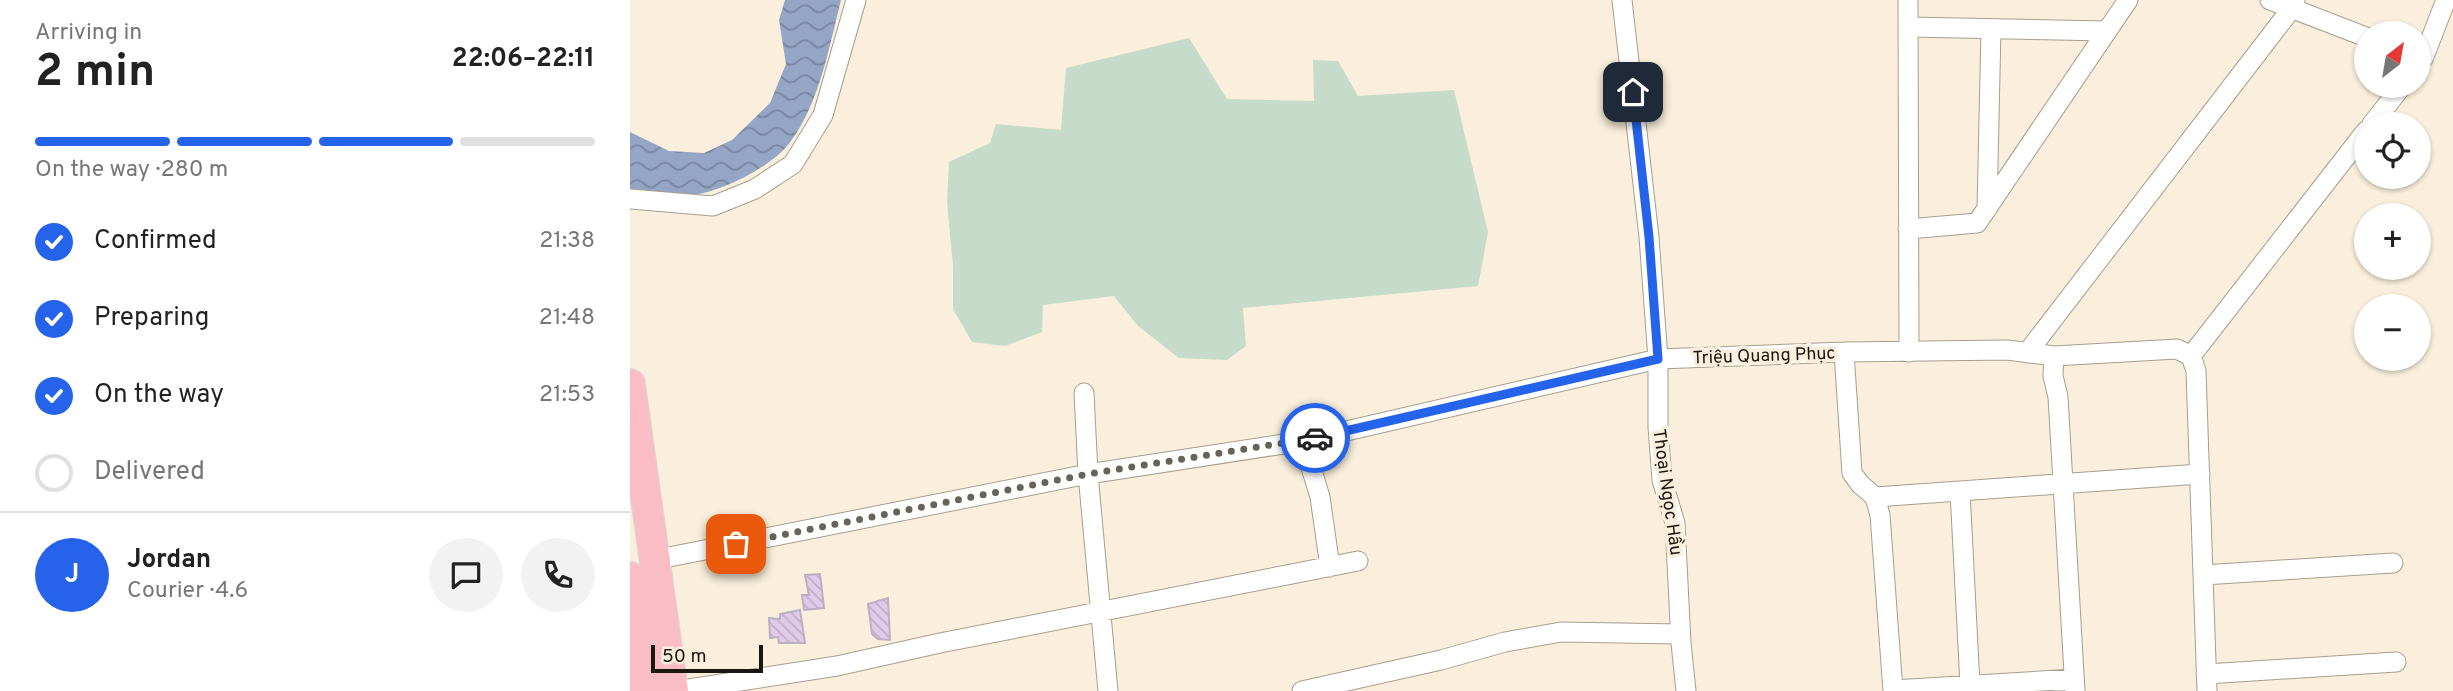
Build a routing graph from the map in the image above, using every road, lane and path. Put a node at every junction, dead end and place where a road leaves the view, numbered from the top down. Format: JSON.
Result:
{"nodes":[{"id":1,"x":856,"y":0,"type":"edge"},
{"id":2,"x":1622,"y":0,"type":"edge"},
{"id":3,"x":1908,"y":0,"type":"edge"},
{"id":4,"x":2128,"y":0,"type":"edge"},
{"id":5,"x":2270,"y":0,"type":"edge"},
{"id":6,"x":2446,"y":0,"type":"edge"},
{"id":7,"x":2293,"y":4,"type":"edge"},
{"id":8,"x":1909,"y":27,"type":"junction"},
{"id":9,"x":1991,"y":29,"type":"junction"},
{"id":10,"x":2106,"y":31,"type":"junction"},
{"id":11,"x":2354,"y":32,"type":"edge"},
{"id":12,"x":2431,"y":35,"type":"edge"},
{"id":13,"x":2393,"y":98,"type":"edge"},
{"id":14,"x":2381,"y":112,"type":"edge"},
{"id":15,"x":2354,"y":146,"type":"edge"},
{"id":16,"x":630,"y":199,"type":"edge"},
{"id":17,"x":1987,"y":209,"type":"junction"},
{"id":18,"x":1908,"y":229,"type":"junction"},
{"id":19,"x":1844,"y":352,"type":"junction"},
{"id":20,"x":1909,"y":352,"type":"junction"},
{"id":21,"x":2027,"y":353,"type":"junction"},
{"id":22,"x":2054,"y":356,"type":"junction"},
{"id":23,"x":2191,"y":356,"type":"junction"},
{"id":24,"x":1658,"y":359,"type":"junction"},
{"id":25,"x":630,"y":384,"type":"edge"},
{"id":26,"x":1084,"y":393,"type":"dead end"},
{"id":27,"x":1303,"y":441,"type":"junction"},
{"id":28,"x":1088,"y":474,"type":"junction"},
{"id":29,"x":2200,"y":474,"type":"junction"},
{"id":30,"x":2063,"y":484,"type":"junction"},
{"id":31,"x":1960,"y":491,"type":"junction"},
{"id":32,"x":1875,"y":497,"type":"junction"},
{"id":33,"x":642,"y":561,"type":"edge"},
{"id":34,"x":1357,"y":561,"type":"dead end"},
{"id":35,"x":2393,"y":563,"type":"dead end"},
{"id":36,"x":1330,"y":567,"type":"junction"},
{"id":37,"x":2203,"y":575,"type":"junction"},
{"id":38,"x":630,"y":577,"type":"edge"},
{"id":39,"x":1102,"y":611,"type":"junction"},
{"id":40,"x":1680,"y":634,"type":"junction"},
{"id":41,"x":2396,"y":662,"type":"dead end"},
{"id":42,"x":2206,"y":683,"type":"edge"},
{"id":43,"x":1970,"y":685,"type":"junction"},
{"id":44,"x":2075,"y":685,"type":"edge"},
{"id":45,"x":643,"y":691,"type":"edge"},
{"id":46,"x":675,"y":691,"type":"edge"},
{"id":47,"x":1108,"y":691,"type":"edge"},
{"id":48,"x":1302,"y":691,"type":"edge"},
{"id":49,"x":1686,"y":691,"type":"edge"},
{"id":50,"x":1893,"y":691,"type":"edge"}],
"edges":[{"from":1,"to":16,"type":"street"},
{"from":2,"to":24,"type":"street","name":"Thoại Ngọc Hầu"},
{"from":3,"to":8,"type":"street"},
{"from":4,"to":10,"type":"street"},
{"from":5,"to":7,"type":"street"},
{"from":6,"to":12,"type":"street"},
{"from":7,"to":11,"type":"street"},
{"from":7,"to":21,"type":"street"},
{"from":8,"to":9,"type":"street"},
{"from":8,"to":18,"type":"street"},
{"from":9,"to":10,"type":"street"},
{"from":9,"to":17,"type":"street"},
{"from":10,"to":17,"type":"street"},
{"from":13,"to":14,"type":"street"},
{"from":15,"to":23,"type":"street"},
{"from":17,"to":18,"type":"street"},
{"from":18,"to":20,"type":"street"},
{"from":19,"to":20,"type":"street","name":"Triệu Quang Phục"},
{"from":19,"to":24,"type":"street","name":"Triệu Quang Phục"},
{"from":19,"to":32,"type":"street"},
{"from":20,"to":21,"type":"street","name":"Triệu Quang Phục"},
{"from":21,"to":22,"type":"street","name":"Triệu Quang Phục"},
{"from":22,"to":23,"type":"street","name":"Triệu Quang Phục"},
{"from":22,"to":30,"type":"street"},
{"from":23,"to":29,"type":"street"},
{"from":24,"to":27,"type":"street","name":"Triệu Quang Phục"},
{"from":24,"to":40,"type":"street","name":"Thoại Ngọc Hầu"},
{"from":25,"to":33,"type":"highway"},
{"from":26,"to":28,"type":"street"},
{"from":27,"to":28,"type":"street","name":"Triệu Quang Phục"},
{"from":27,"to":36,"type":"street"},
{"from":28,"to":33,"type":"street","name":"Triệu Quang Phục"},
{"from":28,"to":39,"type":"street"},
{"from":29,"to":30,"type":"street"},
{"from":29,"to":37,"type":"street"},
{"from":30,"to":31,"type":"street"},
{"from":30,"to":44,"type":"street"},
{"from":31,"to":32,"type":"street"},
{"from":31,"to":43,"type":"street"},
{"from":32,"to":50,"type":"street"},
{"from":33,"to":46,"type":"highway"},
{"from":34,"to":36,"type":"street"},
{"from":35,"to":37,"type":"street"},
{"from":36,"to":39,"type":"street"},
{"from":37,"to":42,"type":"street"},
{"from":38,"to":45,"type":"highway"},
{"from":39,"to":46,"type":"street"},
{"from":39,"to":47,"type":"street"},
{"from":40,"to":48,"type":"street"},
{"from":40,"to":49,"type":"street","name":"Thoại Ngọc Hầu"},
{"from":41,"to":42,"type":"street"},
{"from":43,"to":44,"type":"street"},
{"from":43,"to":50,"type":"street"}]}
